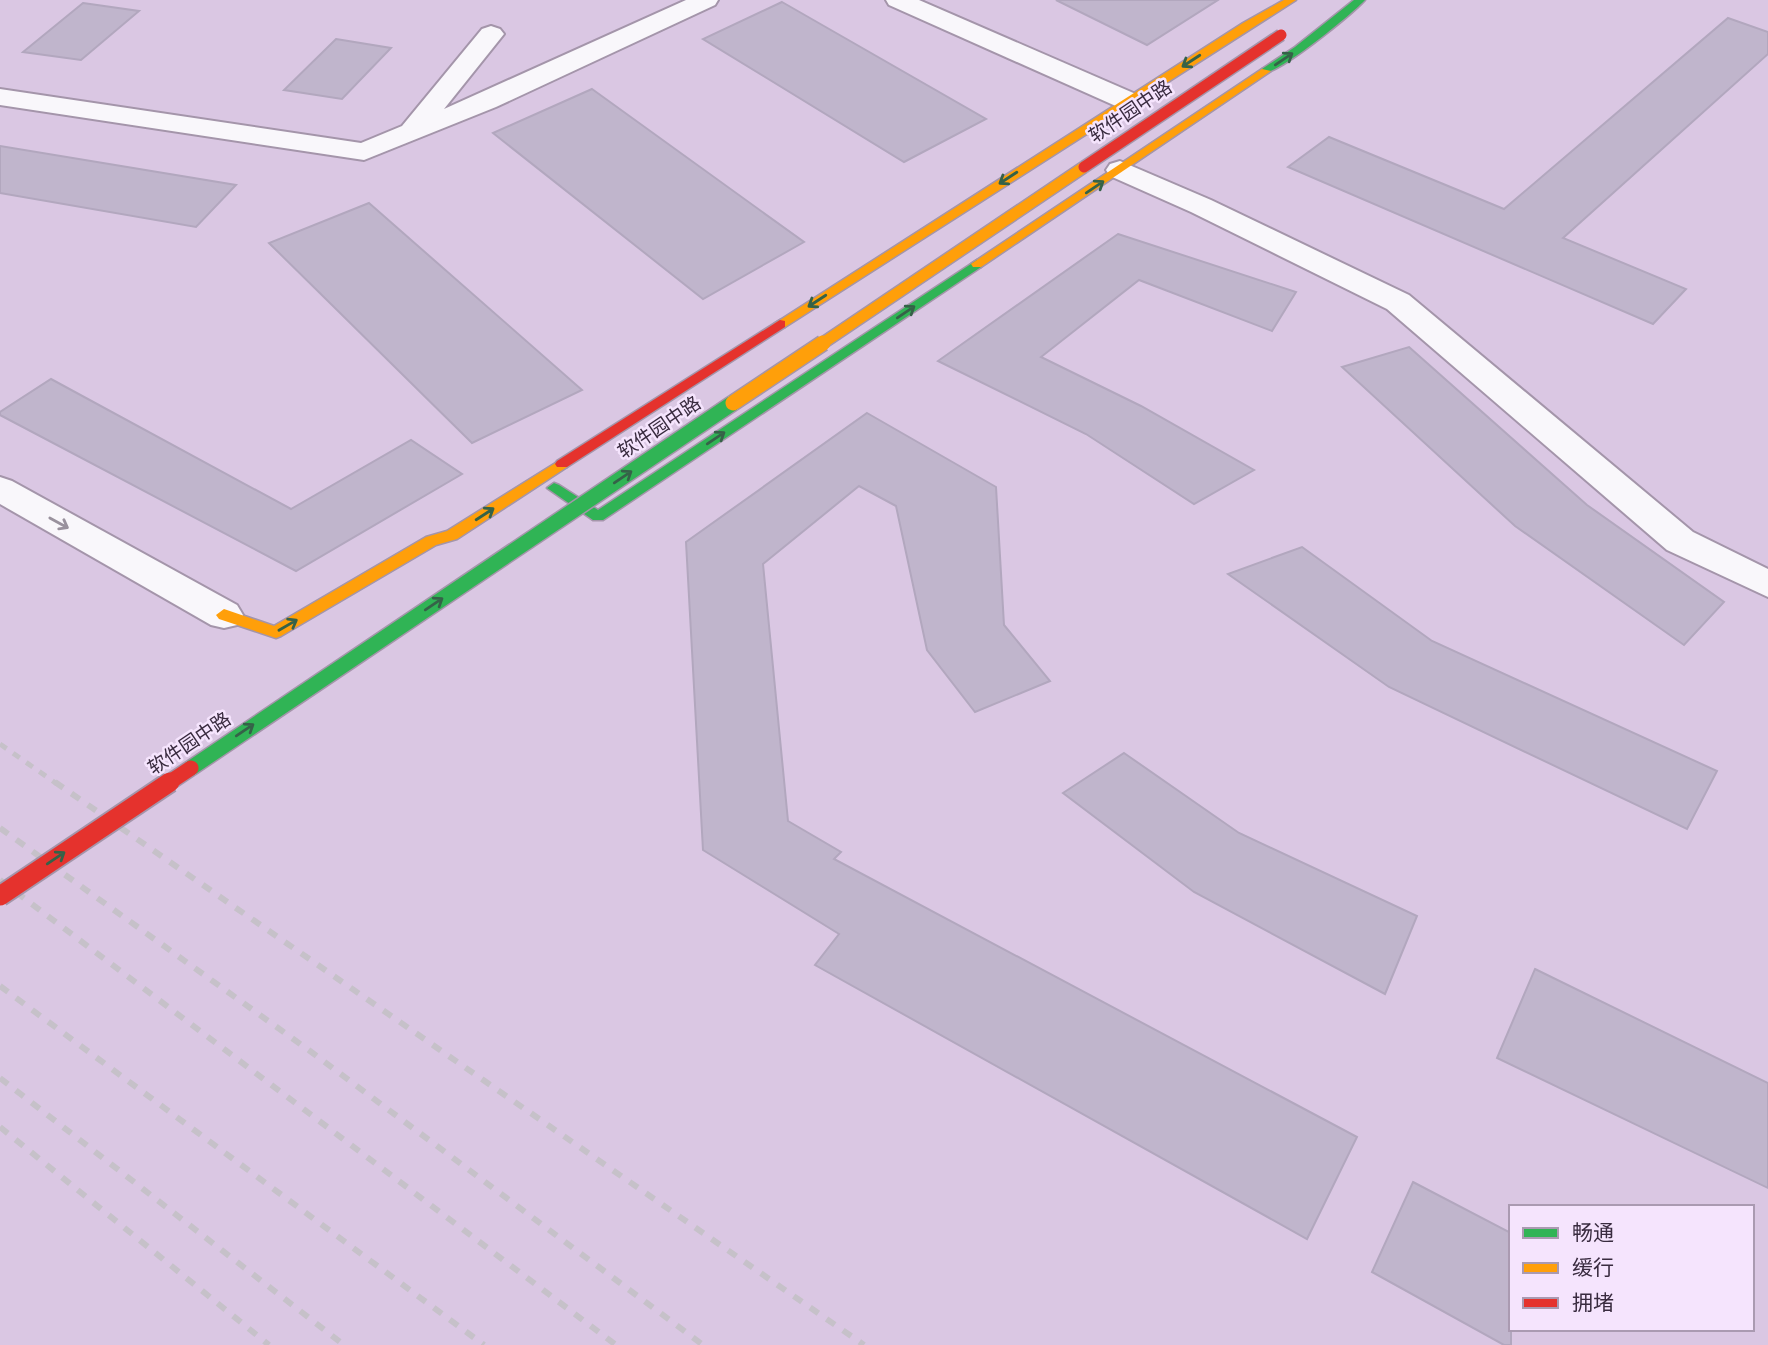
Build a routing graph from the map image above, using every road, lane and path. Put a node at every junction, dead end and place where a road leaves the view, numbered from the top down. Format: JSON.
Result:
{"nodes":[{"id":1,"x":706,"y":0,"type":"edge"},
{"id":2,"x":898,"y":0,"type":"edge"},
{"id":3,"x":1346,"y":0,"type":"edge"},
{"id":4,"x":1360,"y":0,"type":"edge"},
{"id":5,"x":1290,"y":21,"type":"edge"},
{"id":6,"x":491,"y":33,"type":"dead end"},
{"id":7,"x":0,"y":97,"type":"edge"},
{"id":8,"x":1128,"y":101,"type":"junction"},
{"id":9,"x":411,"y":132,"type":"junction"},
{"id":10,"x":1120,"y":170,"type":"junction"},
{"id":11,"x":968,"y":204,"type":"junction"},
{"id":12,"x":1025,"y":233,"type":"junction"},
{"id":13,"x":540,"y":479,"type":"junction"},
{"id":14,"x":0,"y":489,"type":"edge"},
{"id":15,"x":547,"y":509,"type":"dead end"},
{"id":16,"x":1768,"y":584,"type":"edge"},
{"id":17,"x":224,"y":615,"type":"joint"},
{"id":18,"x":0,"y":896,"type":"edge"}],
"edges":[{"from":1,"to":9,"type":"street"},
{"from":2,"to":8,"type":"street"},
{"from":3,"to":5,"type":"street","name":"软件园中路"},
{"from":10,"to":4,"type":"street","one_way":true},
{"from":5,"to":8,"type":"street","one_way":true},
{"from":5,"to":15,"type":"street","name":"软件园中路"},
{"from":18,"to":5,"type":"street","name":"软件园中路","one_way":true,"bridge":true},
{"from":6,"to":9,"type":"street"},
{"from":7,"to":9,"type":"street"},
{"from":8,"to":11,"type":"street","one_way":true},
{"from":12,"to":10,"type":"street","one_way":true},
{"from":10,"to":16,"type":"street"},
{"from":11,"to":12,"type":"street"},
{"from":11,"to":13,"type":"street","one_way":true},
{"from":13,"to":12,"type":"street","one_way":true},
{"from":17,"to":13,"type":"street","one_way":true},
{"from":14,"to":17,"type":"street","one_way":true}]}
